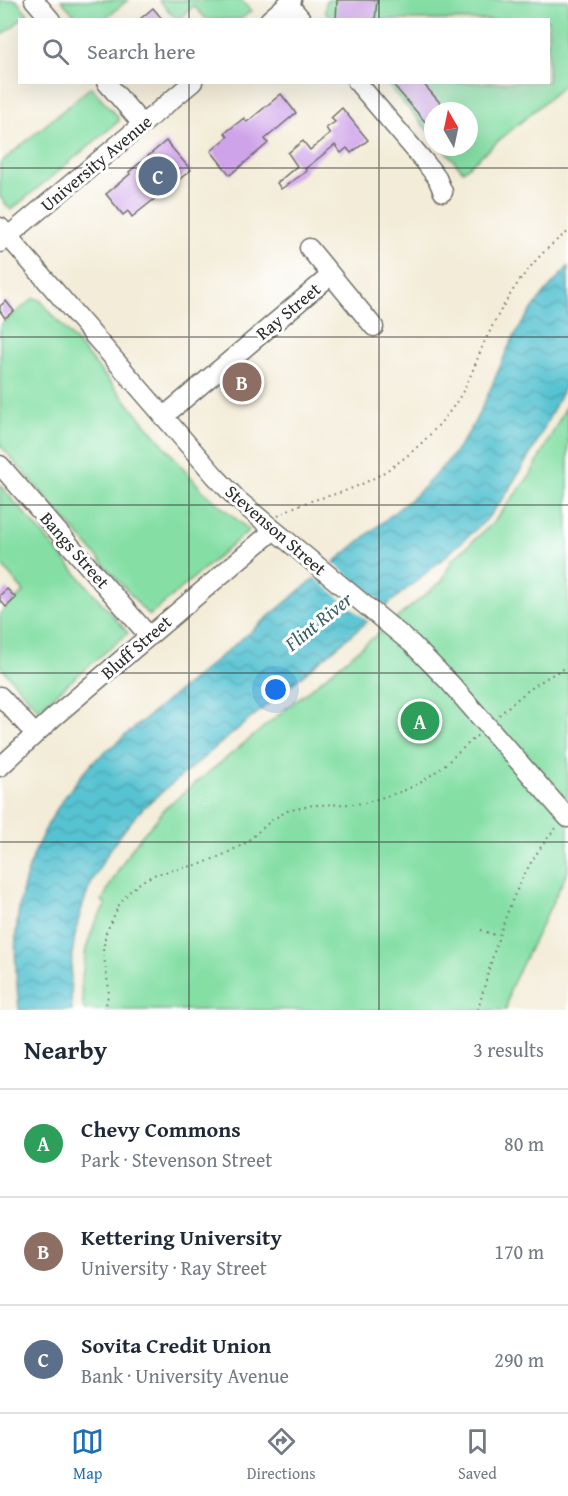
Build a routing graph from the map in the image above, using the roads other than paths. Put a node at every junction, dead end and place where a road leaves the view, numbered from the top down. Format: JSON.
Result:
{"nodes":[{"id":1,"x":34,"y":0,"type":"edge"},
{"id":2,"x":278,"y":7,"type":"edge"},
{"id":3,"x":49,"y":18,"type":"edge"},
{"id":4,"x":298,"y":18,"type":"edge"},
{"id":5,"x":108,"y":84,"type":"edge"},
{"id":6,"x":191,"y":84,"type":"edge"},
{"id":7,"x":359,"y":84,"type":"edge"},
{"id":8,"x":142,"y":124,"type":"junction"},
{"id":9,"x":443,"y":192,"type":"dead end"},
{"id":10,"x":3,"y":236,"type":"edge"},
{"id":11,"x":309,"y":248,"type":"dead end"},
{"id":12,"x":331,"y":275,"type":"junction"},
{"id":13,"x":374,"y":327,"type":"dead end"},
{"id":14,"x":163,"y":417,"type":"junction"},
{"id":15,"x":0,"y":465,"type":"edge"},
{"id":16,"x":274,"y":524,"type":"junction"},
{"id":17,"x":149,"y":636,"type":"junction"},
{"id":18,"x":0,"y":696,"type":"edge"},
{"id":19,"x":34,"y":734,"type":"junction"},
{"id":20,"x":0,"y":767,"type":"edge"},
{"id":21,"x":563,"y":821,"type":"edge"}],
"edges":[{"from":1,"to":3,"type":"street"},
{"from":2,"to":4,"type":"street"},
{"from":5,"to":8,"type":"street"},
{"from":6,"to":8,"type":"street","name":"University Avenue"},
{"from":7,"to":9,"type":"street"},
{"from":8,"to":10,"type":"street","name":"University Avenue"},
{"from":10,"to":14,"type":"street","name":"Stevenson Street"},
{"from":11,"to":12,"type":"street"},
{"from":12,"to":13,"type":"street"},
{"from":12,"to":14,"type":"street","name":"Ray Street"},
{"from":14,"to":16,"type":"street","name":"Stevenson Street"},
{"from":15,"to":17,"type":"street","name":"Bangs Street"},
{"from":16,"to":17,"type":"street","name":"Bluff Street"},
{"from":16,"to":21,"type":"street","name":"Stevenson Street"},
{"from":17,"to":19,"type":"street","name":"Bluff Street"},
{"from":18,"to":19,"type":"street"},
{"from":19,"to":20,"type":"street","name":"Bluff Street"}]}
